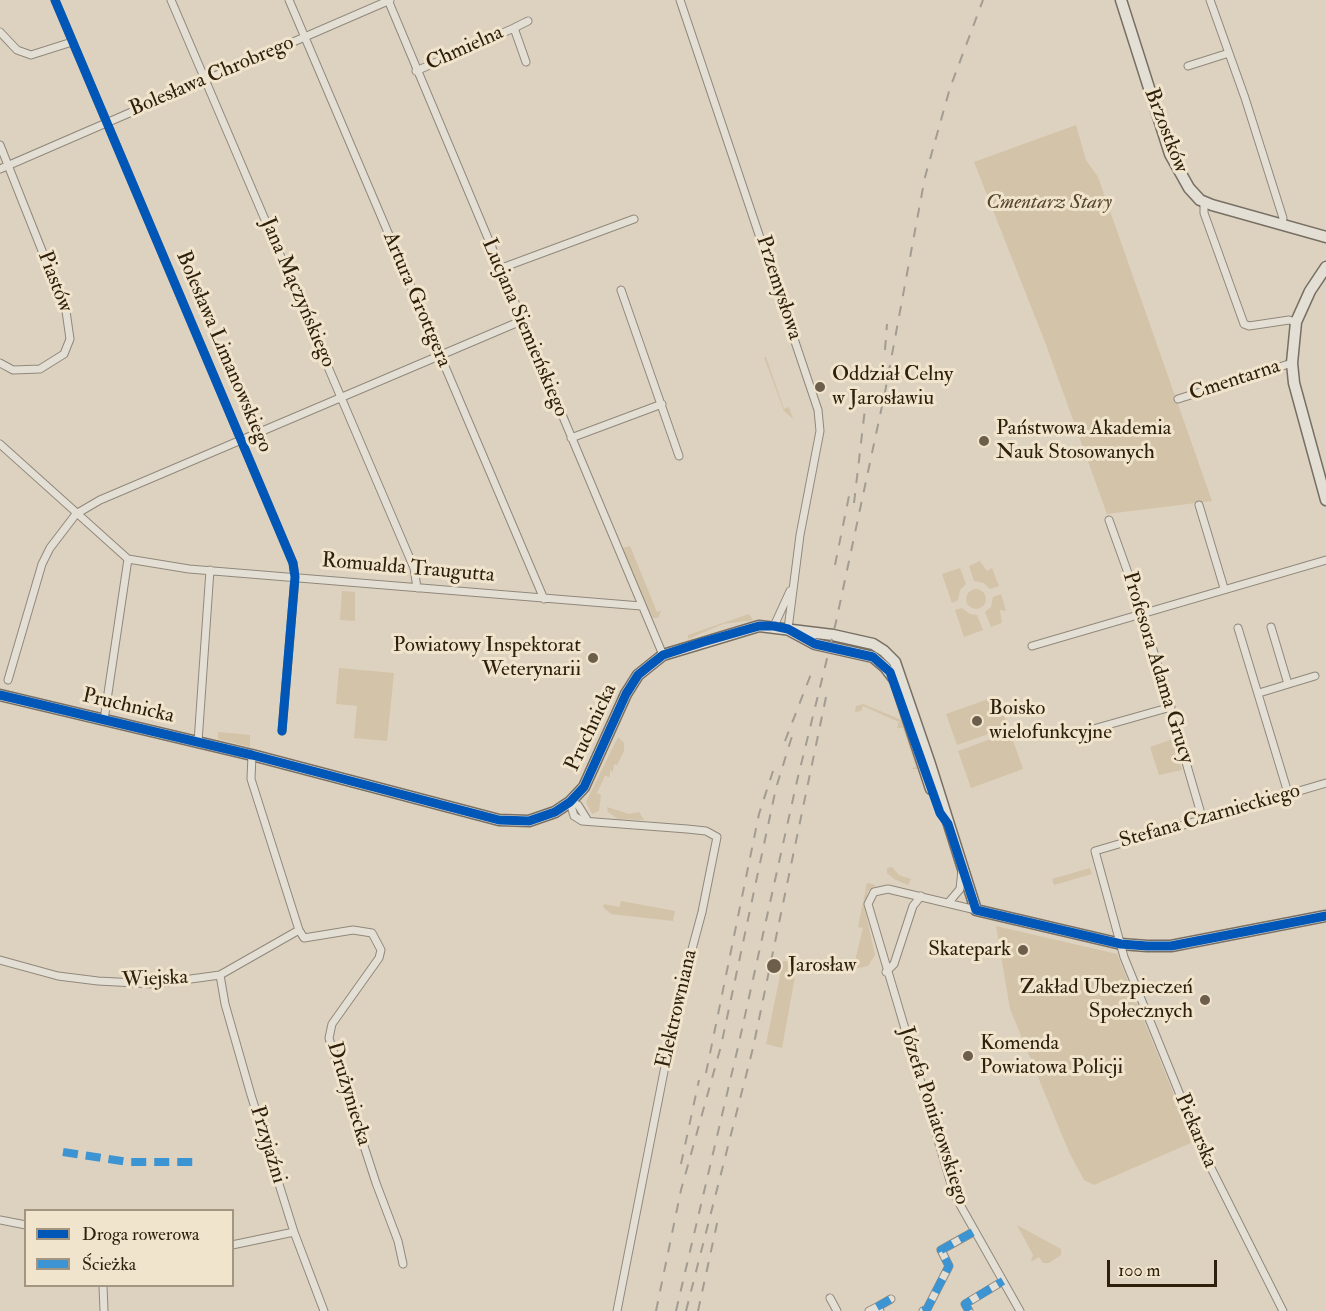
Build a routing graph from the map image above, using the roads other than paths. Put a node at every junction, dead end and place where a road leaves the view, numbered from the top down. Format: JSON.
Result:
{"nodes":[{"id":1,"x":55,"y":0,"type":"edge"},
{"id":2,"x":171,"y":0,"type":"edge"},
{"id":3,"x":289,"y":0,"type":"edge"},
{"id":4,"x":389,"y":0,"type":"edge"},
{"id":5,"x":680,"y":0,"type":"edge"},
{"id":6,"x":1121,"y":0,"type":"edge"},
{"id":7,"x":1210,"y":0,"type":"edge"},
{"id":8,"x":528,"y":21,"type":"dead end"},
{"id":9,"x":514,"y":28,"type":"junction"},
{"id":10,"x":0,"y":32,"type":"edge"},
{"id":11,"x":305,"y":37,"type":"junction"},
{"id":12,"x":72,"y":42,"type":"junction"},
{"id":13,"x":1229,"y":53,"type":"junction"},
{"id":14,"x":526,"y":62,"type":"dead end"},
{"id":15,"x":1188,"y":66,"type":"dead end"},
{"id":16,"x":416,"y":71,"type":"junction"},
{"id":17,"x":205,"y":78,"type":"junction"},
{"id":18,"x":106,"y":123,"type":"junction"},
{"id":19,"x":0,"y":145,"type":"edge"},
{"id":20,"x":8,"y":165,"type":"junction"},
{"id":21,"x":0,"y":169,"type":"edge"},
{"id":22,"x":1204,"y":203,"type":"junction"},
{"id":23,"x":634,"y":219,"type":"dead end"},
{"id":24,"x":1282,"y":224,"type":"junction"},
{"id":25,"x":1326,"y":237,"type":"edge"},
{"id":26,"x":1326,"y":267,"type":"edge"},
{"id":27,"x":499,"y":269,"type":"junction"},
{"id":28,"x":621,"y":290,"type":"dead end"},
{"id":29,"x":521,"y":321,"type":"junction"},
{"id":30,"x":1296,"y":322,"type":"junction"},
{"id":31,"x":440,"y":356,"type":"junction"},
{"id":32,"x":0,"y":363,"type":"edge"},
{"id":33,"x":1292,"y":363,"type":"junction"},
{"id":34,"x":342,"y":398,"type":"junction"},
{"id":35,"x":1178,"y":399,"type":"dead end"},
{"id":36,"x":662,"y":404,"type":"junction"},
{"id":37,"x":570,"y":438,"type":"junction"},
{"id":38,"x":241,"y":441,"type":"junction"},
{"id":39,"x":3,"y":447,"type":"edge"},
{"id":40,"x":0,"y":456,"type":"edge"},
{"id":41,"x":679,"y":456,"type":"dead end"},
{"id":42,"x":1326,"y":500,"type":"edge"},
{"id":43,"x":1199,"y":505,"type":"dead end"},
{"id":44,"x":76,"y":514,"type":"junction"},
{"id":45,"x":1109,"y":520,"type":"dead end"},
{"id":46,"x":128,"y":559,"type":"junction"},
{"id":47,"x":1326,"y":560,"type":"edge"},
{"id":48,"x":210,"y":570,"type":"junction"},
{"id":49,"x":295,"y":577,"type":"junction"},
{"id":50,"x":793,"y":583,"type":"junction"},
{"id":51,"x":417,"y":588,"type":"junction"},
{"id":52,"x":1224,"y":588,"type":"junction"},
{"id":53,"x":544,"y":599,"type":"junction"},
{"id":54,"x":641,"y":606,"type":"junction"},
{"id":55,"x":1142,"y":612,"type":"junction"},
{"id":56,"x":774,"y":626,"type":"junction"},
{"id":57,"x":1271,"y":627,"type":"dead end"},
{"id":58,"x":1238,"y":628,"type":"dead end"},
{"id":59,"x":788,"y":629,"type":"junction"},
{"id":60,"x":1032,"y":646,"type":"dead end"},
{"id":61,"x":663,"y":655,"type":"junction"},
{"id":62,"x":1315,"y":676,"type":"dead end"},
{"id":63,"x":8,"y":680,"type":"dead end"},
{"id":64,"x":1288,"y":684,"type":"junction"},
{"id":65,"x":1259,"y":693,"type":"junction"},
{"id":66,"x":0,"y":695,"type":"edge"},
{"id":67,"x":1171,"y":707,"type":"junction"},
{"id":68,"x":104,"y":720,"type":"junction"},
{"id":69,"x":282,"y":731,"type":"dead end"},
{"id":70,"x":1079,"y":733,"type":"dead end"},
{"id":71,"x":198,"y":742,"type":"junction"},
{"id":72,"x":252,"y":755,"type":"junction"},
{"id":73,"x":1326,"y":783,"type":"edge"},
{"id":74,"x":1288,"y":793,"type":"junction"},
{"id":75,"x":570,"y":802,"type":"junction"},
{"id":76,"x":1202,"y":817,"type":"junction"},
{"id":77,"x":1095,"y":851,"type":"joint"},
{"id":78,"x":962,"y":869,"type":"junction"},
{"id":79,"x":921,"y":896,"type":"junction"},
{"id":80,"x":949,"y":902,"type":"junction"},
{"id":81,"x":976,"y":910,"type":"junction"},
{"id":82,"x":1326,"y":916,"type":"edge"},
{"id":83,"x":299,"y":930,"type":"junction"},
{"id":84,"x":1121,"y":945,"type":"junction"},
{"id":85,"x":0,"y":960,"type":"edge"},
{"id":86,"x":886,"y":972,"type":"junction"},
{"id":87,"x":220,"y":975,"type":"junction"},
{"id":88,"x":0,"y":1220,"type":"edge"},
{"id":89,"x":24,"y":1225,"type":"edge"},
{"id":90,"x":975,"y":1231,"type":"junction"},
{"id":91,"x":294,"y":1232,"type":"junction"},
{"id":92,"x":234,"y":1245,"type":"edge"},
{"id":93,"x":403,"y":1263,"type":"dead end"},
{"id":94,"x":1003,"y":1281,"type":"junction"},
{"id":95,"x":103,"y":1287,"type":"edge"},
{"id":96,"x":830,"y":1298,"type":"dead end"},
{"id":97,"x":891,"y":1299,"type":"dead end"},
{"id":98,"x":878,"y":1309,"type":"edge"},
{"id":99,"x":104,"y":1311,"type":"edge"},
{"id":100,"x":324,"y":1311,"type":"edge"},
{"id":101,"x":617,"y":1311,"type":"edge"},
{"id":102,"x":837,"y":1311,"type":"edge"},
{"id":103,"x":869,"y":1311,"type":"edge"},
{"id":104,"x":923,"y":1311,"type":"edge"},
{"id":105,"x":969,"y":1311,"type":"edge"},
{"id":106,"x":1020,"y":1311,"type":"edge"},
{"id":107,"x":1283,"y":1311,"type":"edge"}],
"edges":[{"from":1,"to":12,"type":"street","name":"Bolesława Limanowskiego"},
{"from":2,"to":17,"type":"street","name":"Jana Mączyńskiego"},
{"from":3,"to":11,"type":"street","name":"Artura Grottgera"},
{"from":4,"to":11,"type":"street","name":"Bolesława Chrobrego"},
{"from":4,"to":16,"type":"street","name":"Lucjana Siemieńskiego"},
{"from":5,"to":50,"type":"street","name":"Przemysłowa"},
{"from":6,"to":22,"type":"main road","name":"Brzostków"},
{"from":7,"to":13,"type":"street"},
{"from":8,"to":9,"type":"street"},
{"from":9,"to":14,"type":"street","name":"Chmielna"},
{"from":9,"to":16,"type":"street","name":"Chmielna"},
{"from":10,"to":12,"type":"street"},
{"from":11,"to":17,"type":"street","name":"Bolesława Chrobrego"},
{"from":11,"to":31,"type":"street","name":"Artura Grottgera"},
{"from":12,"to":18,"type":"street","name":"Bolesława Limanowskiego"},
{"from":13,"to":15,"type":"street"},
{"from":13,"to":24,"type":"street"},
{"from":16,"to":27,"type":"street","name":"Lucjana Siemieńskiego"},
{"from":17,"to":18,"type":"street","name":"Bolesława Chrobrego"},
{"from":17,"to":34,"type":"street","name":"Jana Mączyńskiego"},
{"from":18,"to":20,"type":"street","name":"Bolesława Chrobrego"},
{"from":18,"to":38,"type":"street","name":"Bolesława Limanowskiego"},
{"from":19,"to":20,"type":"street","name":"Piastów"},
{"from":20,"to":21,"type":"street","name":"Bolesława Chrobrego"},
{"from":20,"to":32,"type":"street","name":"Piastów"},
{"from":22,"to":24,"type":"main road"},
{"from":22,"to":30,"type":"street"},
{"from":23,"to":27,"type":"street"},
{"from":24,"to":25,"type":"main road"},
{"from":26,"to":30,"type":"main road"},
{"from":27,"to":29,"type":"street","name":"Lucjana Siemieńskiego"},
{"from":28,"to":36,"type":"street"},
{"from":29,"to":31,"type":"street"},
{"from":29,"to":37,"type":"street","name":"Lucjana Siemieńskiego"},
{"from":30,"to":33,"type":"main road"},
{"from":31,"to":34,"type":"street"},
{"from":31,"to":53,"type":"street","name":"Artura Grottgera"},
{"from":33,"to":35,"type":"street","name":"Cmentarna"},
{"from":33,"to":42,"type":"main road"},
{"from":34,"to":38,"type":"street"},
{"from":34,"to":51,"type":"street","name":"Jana Mączyńskiego"},
{"from":36,"to":37,"type":"street"},
{"from":36,"to":41,"type":"street"},
{"from":37,"to":54,"type":"street","name":"Lucjana Siemieńskiego"},
{"from":38,"to":44,"type":"street"},
{"from":38,"to":49,"type":"street","name":"Bolesława Limanowskiego"},
{"from":39,"to":40,"type":"street"},
{"from":39,"to":44,"type":"street"},
{"from":43,"to":52,"type":"street"},
{"from":44,"to":46,"type":"street"},
{"from":44,"to":63,"type":"street"},
{"from":45,"to":55,"type":"street","name":"Profesora Adama Grucy"},
{"from":46,"to":48,"type":"street","name":"Romualda Traugutta"},
{"from":46,"to":68,"type":"street"},
{"from":47,"to":52,"type":"street"},
{"from":48,"to":49,"type":"street","name":"Romualda Traugutta"},
{"from":48,"to":71,"type":"street"},
{"from":49,"to":51,"type":"street","name":"Romualda Traugutta"},
{"from":49,"to":69,"type":"street","name":"Bolesława Limanowskiego"},
{"from":50,"to":56,"type":"street"},
{"from":50,"to":59,"type":"street"},
{"from":51,"to":53,"type":"street","name":"Romualda Traugutta"},
{"from":52,"to":55,"type":"street"},
{"from":53,"to":54,"type":"street","name":"Romualda Traugutta"},
{"from":54,"to":61,"type":"street","name":"Lucjana Siemieńskiego"},
{"from":55,"to":60,"type":"street"},
{"from":55,"to":67,"type":"street","name":"Profesora Adama Grucy"},
{"from":56,"to":59,"type":"main road","name":"Pruchnicka"},
{"from":56,"to":61,"type":"main road","name":"Pruchnicka"},
{"from":57,"to":64,"type":"street"},
{"from":58,"to":65,"type":"street"},
{"from":59,"to":78,"type":"main road","name":"Pruchnicka"},
{"from":61,"to":75,"type":"main road","name":"Pruchnicka"},
{"from":62,"to":64,"type":"street"},
{"from":64,"to":65,"type":"street"},
{"from":65,"to":74,"type":"street"},
{"from":66,"to":68,"type":"main road","name":"Pruchnicka"},
{"from":67,"to":70,"type":"street"},
{"from":67,"to":76,"type":"street","name":"Profesora Adama Grucy"},
{"from":68,"to":71,"type":"main road","name":"Pruchnicka"},
{"from":71,"to":72,"type":"main road","name":"Pruchnicka"},
{"from":72,"to":75,"type":"main road","name":"Pruchnicka"},
{"from":72,"to":83,"type":"street"},
{"from":73,"to":74,"type":"street","name":"Stefana Czarnieckiego"},
{"from":74,"to":76,"type":"street","name":"Stefana Czarnieckiego"},
{"from":75,"to":101,"type":"street","name":"Elektrowniana"},
{"from":76,"to":77,"type":"street","name":"Stefana Czarnieckiego"},
{"from":77,"to":84,"type":"street","name":"Piekarska"},
{"from":78,"to":80,"type":"street"},
{"from":78,"to":81,"type":"main road","name":"Pruchnicka"},
{"from":79,"to":80,"type":"street"},
{"from":79,"to":86,"type":"street"},
{"from":79,"to":86,"type":"street","name":"Józefa Poniatowskiego"},
{"from":80,"to":81,"type":"street"},
{"from":81,"to":84,"type":"main road"},
{"from":82,"to":84,"type":"main road"},
{"from":83,"to":87,"type":"street","name":"Wiejska"},
{"from":83,"to":93,"type":"street","name":"Drużyniecka"},
{"from":84,"to":107,"type":"street","name":"Piekarska"},
{"from":85,"to":87,"type":"street","name":"Wiejska"},
{"from":86,"to":90,"type":"street","name":"Józefa Poniatowskiego"},
{"from":87,"to":91,"type":"street","name":"Przyjaźni"},
{"from":88,"to":89,"type":"street"},
{"from":90,"to":94,"type":"street","name":"Józefa Poniatowskiego"},
{"from":90,"to":104,"type":"street"},
{"from":91,"to":92,"type":"street"},
{"from":91,"to":100,"type":"street","name":"Przyjaźni"},
{"from":94,"to":105,"type":"street"},
{"from":94,"to":106,"type":"street","name":"Józefa Poniatowskiego"},
{"from":95,"to":99,"type":"street"},
{"from":96,"to":102,"type":"street"},
{"from":97,"to":98,"type":"street"},
{"from":98,"to":103,"type":"street"}]}
